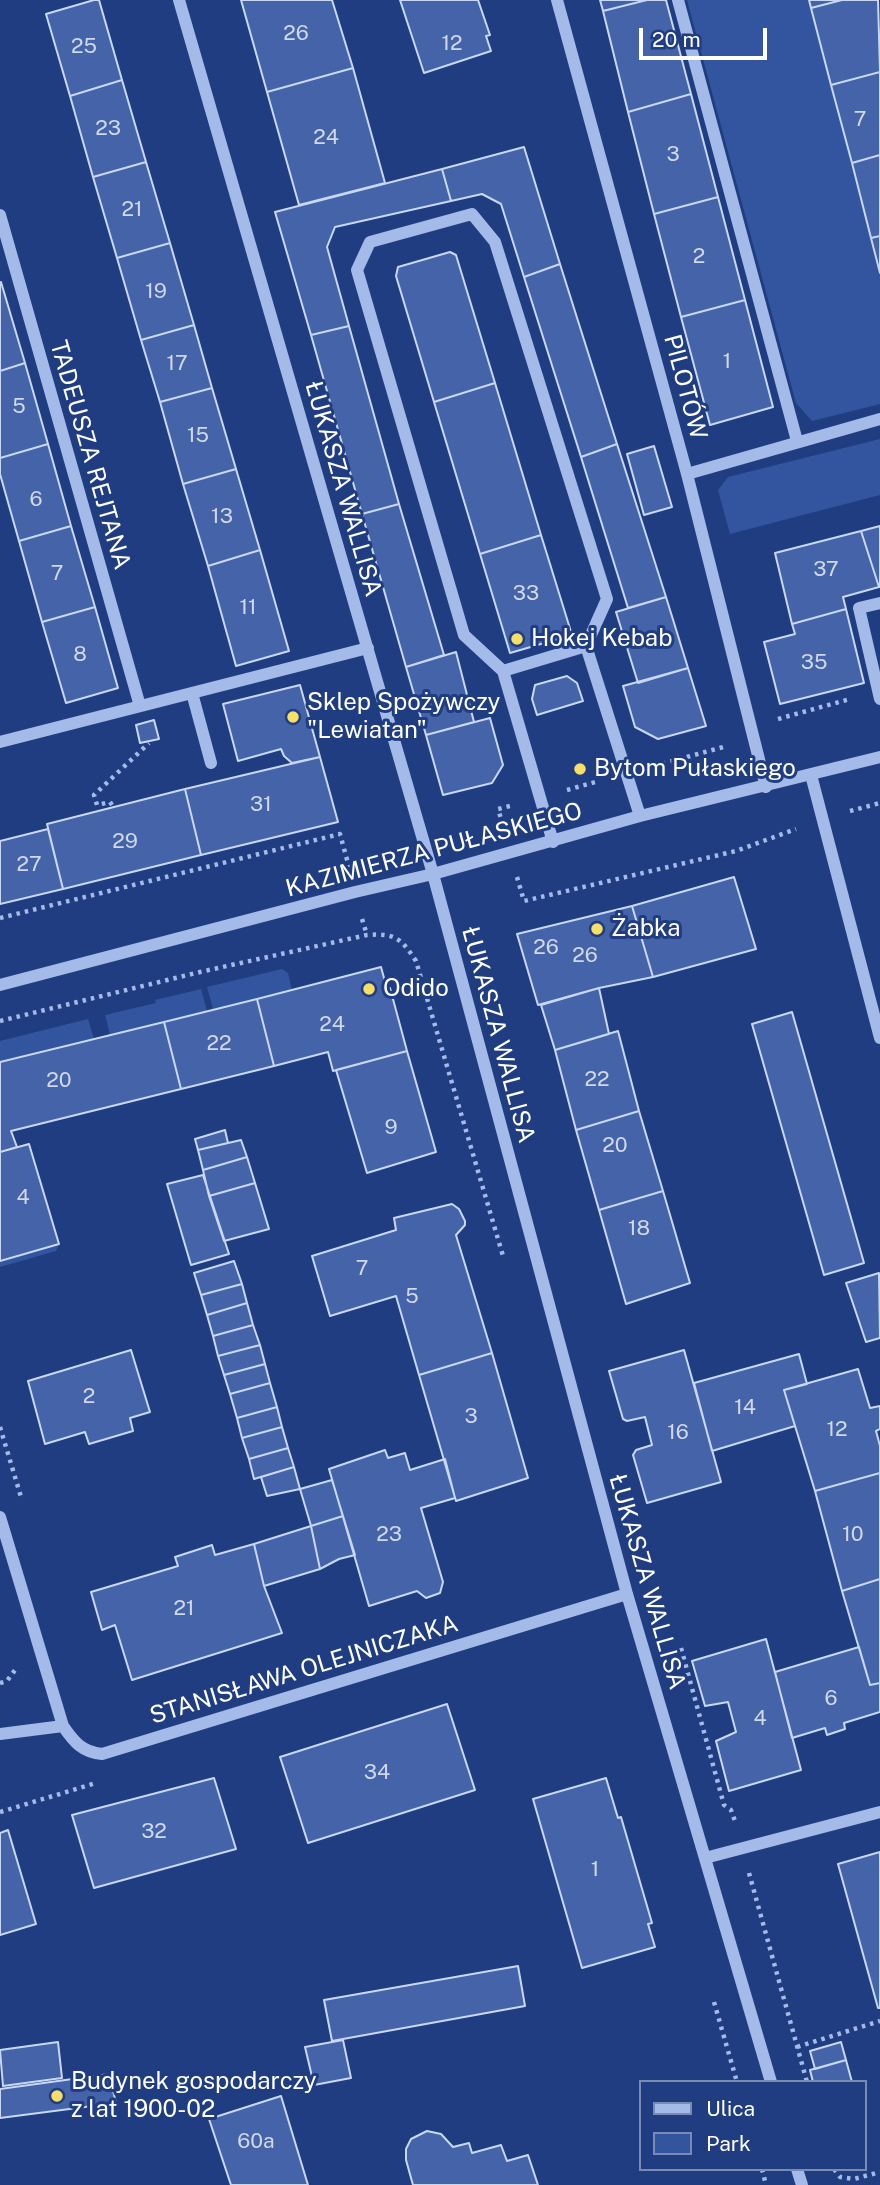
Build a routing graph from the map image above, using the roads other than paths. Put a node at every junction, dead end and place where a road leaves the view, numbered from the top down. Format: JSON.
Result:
{"nodes":[{"id":1,"x":180,"y":0,"type":"edge"},
{"id":2,"x":557,"y":0,"type":"edge"},
{"id":3,"x":678,"y":0,"type":"edge"},
{"id":4,"x":0,"y":215,"type":"edge"},
{"id":5,"x":880,"y":419,"type":"edge"},
{"id":6,"x":797,"y":442,"type":"junction"},
{"id":7,"x":687,"y":474,"type":"junction"},
{"id":8,"x":880,"y":603,"type":"edge"},
{"id":9,"x":586,"y":646,"type":"junction"},
{"id":10,"x":368,"y":648,"type":"junction"},
{"id":11,"x":503,"y":671,"type":"junction"},
{"id":12,"x":192,"y":693,"type":"junction"},
{"id":13,"x":880,"y":699,"type":"edge"},
{"id":14,"x":140,"y":706,"type":"junction"},
{"id":15,"x":0,"y":742,"type":"edge"},
{"id":16,"x":880,"y":757,"type":"edge"},
{"id":17,"x":211,"y":763,"type":"dead end"},
{"id":18,"x":811,"y":775,"type":"junction"},
{"id":19,"x":766,"y":787,"type":"junction"},
{"id":20,"x":640,"y":816,"type":"junction"},
{"id":21,"x":553,"y":842,"type":"junction"},
{"id":22,"x":433,"y":874,"type":"junction"},
{"id":23,"x":0,"y":985,"type":"edge"},
{"id":24,"x":880,"y":1038,"type":"edge"},
{"id":25,"x":0,"y":1517,"type":"edge"},
{"id":26,"x":627,"y":1594,"type":"junction"},
{"id":27,"x":63,"y":1726,"type":"junction"},
{"id":28,"x":0,"y":1734,"type":"edge"},
{"id":29,"x":880,"y":1812,"type":"edge"},
{"id":30,"x":705,"y":1857,"type":"junction"},
{"id":31,"x":770,"y":2080,"type":"edge"}],
"edges":[{"from":1,"to":10,"type":"street","name":"ŁUKASZA WALLISA"},
{"from":2,"to":7,"type":"street","name":"PILOTÓW"},
{"from":3,"to":6,"type":"street"},
{"from":4,"to":14,"type":"street","name":"TADEUSZA REJTANA"},
{"from":5,"to":6,"type":"street"},
{"from":6,"to":7,"type":"street"},
{"from":7,"to":19,"type":"street","name":"PILOTÓW"},
{"from":8,"to":13,"type":"street"},
{"from":9,"to":11,"type":"street"},
{"from":9,"to":11,"type":"street"},
{"from":9,"to":20,"type":"street"},
{"from":10,"to":12,"type":"street"},
{"from":10,"to":22,"type":"street","name":"ŁUKASZA WALLISA"},
{"from":11,"to":21,"type":"street"},
{"from":12,"to":14,"type":"street"},
{"from":12,"to":17,"type":"street"},
{"from":14,"to":15,"type":"street"},
{"from":16,"to":18,"type":"street","name":"KAZIMIERZA PUŁASKIEGO"},
{"from":18,"to":19,"type":"street","name":"KAZIMIERZA PUŁASKIEGO"},
{"from":18,"to":24,"type":"street"},
{"from":19,"to":20,"type":"street","name":"KAZIMIERZA PUŁASKIEGO"},
{"from":20,"to":21,"type":"street","name":"KAZIMIERZA PUŁASKIEGO"},
{"from":21,"to":22,"type":"street","name":"KAZIMIERZA PUŁASKIEGO"},
{"from":22,"to":23,"type":"street","name":"KAZIMIERZA PUŁASKIEGO"},
{"from":22,"to":26,"type":"street","name":"ŁUKASZA WALLISA"},
{"from":25,"to":27,"type":"street"},
{"from":26,"to":27,"type":"street","name":"STANISŁAWA OLEJNICZAKA"},
{"from":26,"to":30,"type":"street","name":"ŁUKASZA WALLISA"},
{"from":27,"to":28,"type":"street"},
{"from":29,"to":30,"type":"street"},
{"from":30,"to":31,"type":"street","name":"ŁUKASZA WALLISA"}]}
